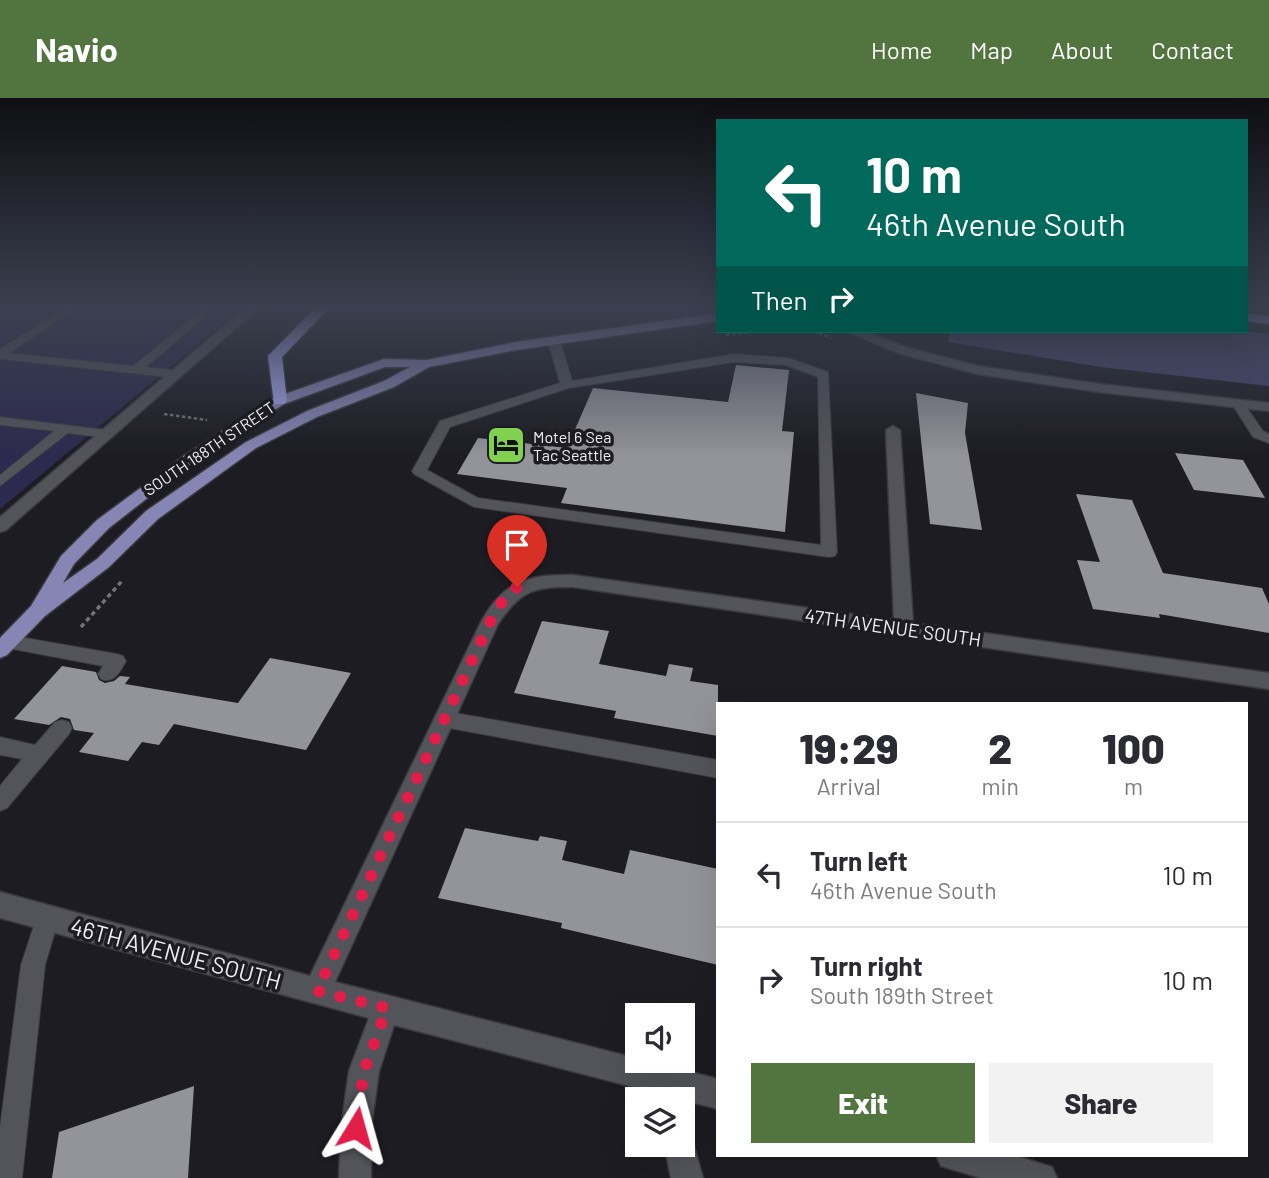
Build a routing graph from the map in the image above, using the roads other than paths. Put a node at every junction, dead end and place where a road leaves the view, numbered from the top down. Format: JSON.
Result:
{"nodes":[{"id":1,"x":4,"y":355,"type":"edge"},
{"id":2,"x":154,"y":355,"type":"edge"},
{"id":3,"x":198,"y":355,"type":"edge"},
{"id":4,"x":276,"y":355,"type":"edge"},
{"id":5,"x":471,"y":355,"type":"edge"},
{"id":6,"x":558,"y":355,"type":"edge"},
{"id":7,"x":922,"y":355,"type":"edge"},
{"id":8,"x":427,"y":363,"type":"junction"},
{"id":9,"x":136,"y":370,"type":"junction"},
{"id":10,"x":176,"y":374,"type":"junction"},
{"id":11,"x":567,"y":385,"type":"junction"},
{"id":12,"x":279,"y":401,"type":"junction"},
{"id":13,"x":1238,"y":404,"type":"junction"},
{"id":14,"x":1269,"y":407,"type":"edge"},
{"id":15,"x":0,"y":421,"type":"edge"},
{"id":16,"x":65,"y":429,"type":"junction"},
{"id":17,"x":893,"y":430,"type":"dead end"},
{"id":18,"x":107,"y":434,"type":"junction"},
{"id":19,"x":1269,"y":439,"type":"edge"},
{"id":20,"x":0,"y":482,"type":"edge"},
{"id":21,"x":0,"y":526,"type":"edge"},
{"id":22,"x":38,"y":611,"type":"junction"},
{"id":23,"x":904,"y":629,"type":"junction"},
{"id":24,"x":4,"y":646,"type":"edge"},
{"id":25,"x":107,"y":674,"type":"dead end"},
{"id":26,"x":1269,"y":681,"type":"edge"},
{"id":27,"x":444,"y":719,"type":"junction"},
{"id":28,"x":62,"y":727,"type":"dead end"},
{"id":29,"x":0,"y":746,"type":"edge"},
{"id":30,"x":39,"y":754,"type":"junction"},
{"id":31,"x":716,"y":769,"type":"edge"},
{"id":32,"x":0,"y":801,"type":"edge"},
{"id":33,"x":0,"y":905,"type":"edge"},
{"id":34,"x":47,"y":918,"type":"junction"},
{"id":35,"x":317,"y":991,"type":"junction"},
{"id":36,"x":387,"y":1008,"type":"junction"},
{"id":37,"x":658,"y":1087,"type":"edge"},
{"id":38,"x":695,"y":1092,"type":"edge"},
{"id":39,"x":716,"y":1094,"type":"edge"},
{"id":40,"x":682,"y":1157,"type":"edge"},
{"id":41,"x":960,"y":1157,"type":"edge"},
{"id":42,"x":8,"y":1178,"type":"edge"},
{"id":43,"x":355,"y":1178,"type":"edge"},
{"id":44,"x":687,"y":1178,"type":"edge"},
{"id":45,"x":1041,"y":1178,"type":"edge"}],
"edges":[{"from":1,"to":9,"type":"lane"},
{"from":2,"to":9,"type":"lane"},
{"from":3,"to":10,"type":"street"},
{"from":4,"to":12,"type":"highway"},
{"from":5,"to":8,"type":"main road","name":"SOUTH 188TH STREET"},
{"from":6,"to":11,"type":"lane"},
{"from":7,"to":13,"type":"street"},
{"from":8,"to":12,"type":"main road","name":"SOUTH 188TH STREET"},
{"from":8,"to":22,"type":"main road","name":"SOUTH 188TH STREET"},
{"from":9,"to":10,"type":"lane"},
{"from":10,"to":18,"type":"street"},
{"from":11,"to":11,"type":"lane"},
{"from":12,"to":22,"type":"main road","name":"SOUTH 188TH STREET"},
{"from":13,"to":14,"type":"street"},
{"from":13,"to":19,"type":"lane"},
{"from":15,"to":16,"type":"lane"},
{"from":16,"to":18,"type":"lane"},
{"from":16,"to":20,"type":"lane"},
{"from":17,"to":23,"type":"street"},
{"from":18,"to":21,"type":"street"},
{"from":22,"to":24,"type":"main road","name":"SOUTH 188TH STREET"},
{"from":23,"to":26,"type":"street","name":"47TH AVENUE SOUTH"},
{"from":23,"to":27,"type":"street","name":"47TH AVENUE SOUTH"},
{"from":24,"to":25,"type":"lane"},
{"from":27,"to":31,"type":"lane"},
{"from":27,"to":35,"type":"street"},
{"from":28,"to":30,"type":"lane"},
{"from":29,"to":30,"type":"lane"},
{"from":30,"to":32,"type":"lane"},
{"from":33,"to":34,"type":"street","name":"46TH AVENUE SOUTH"},
{"from":34,"to":35,"type":"street","name":"46TH AVENUE SOUTH"},
{"from":34,"to":42,"type":"lane"},
{"from":35,"to":36,"type":"street","name":"46TH AVENUE SOUTH"},
{"from":36,"to":37,"type":"street","name":"46TH AVENUE SOUTH"},
{"from":36,"to":43,"type":"street"},
{"from":38,"to":39,"type":"street","name":"46TH AVENUE SOUTH"},
{"from":40,"to":44,"type":"street"},
{"from":41,"to":45,"type":"street"}]}
